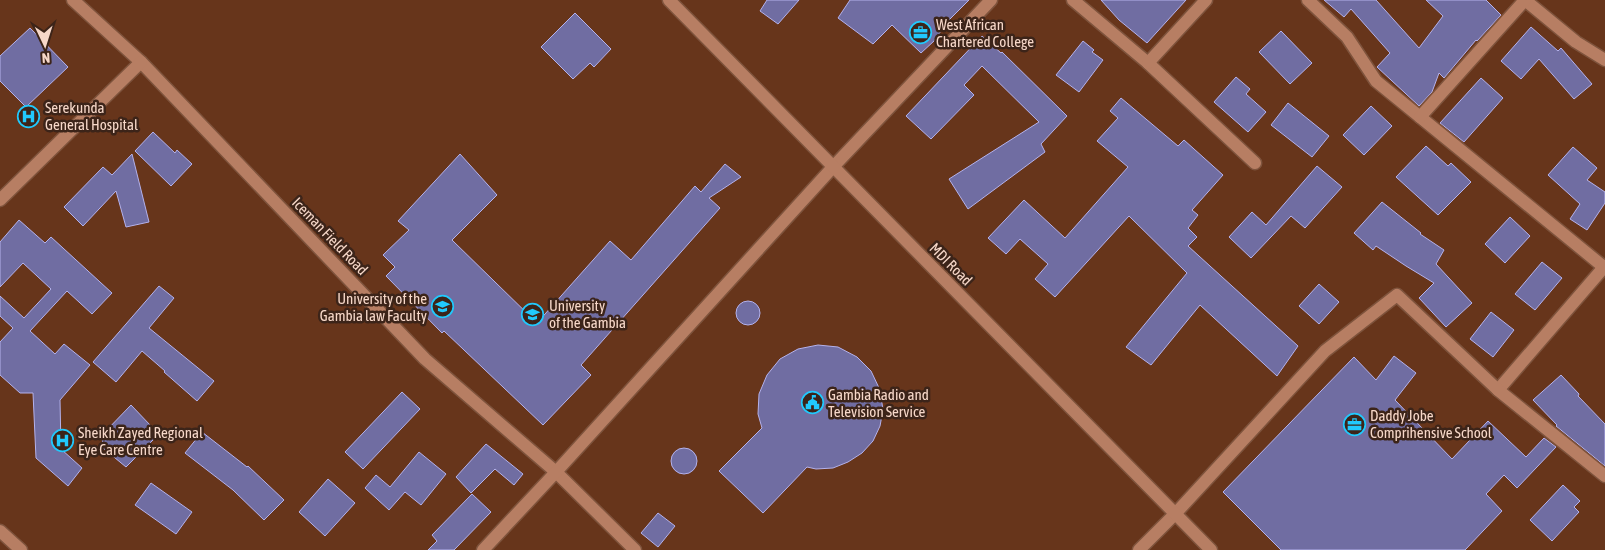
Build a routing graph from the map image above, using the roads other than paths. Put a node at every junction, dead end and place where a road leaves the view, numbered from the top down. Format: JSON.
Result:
{"nodes":[{"id":1,"x":73,"y":0,"type":"edge"},
{"id":2,"x":669,"y":0,"type":"edge"},
{"id":3,"x":991,"y":0,"type":"edge"},
{"id":4,"x":1073,"y":0,"type":"edge"},
{"id":5,"x":1206,"y":0,"type":"edge"},
{"id":6,"x":1308,"y":0,"type":"edge"},
{"id":7,"x":1525,"y":0,"type":"edge"},
{"id":8,"x":1605,"y":60,"type":"edge"},
{"id":9,"x":141,"y":62,"type":"junction"},
{"id":10,"x":1148,"y":63,"type":"junction"},
{"id":11,"x":1420,"y":117,"type":"junction"},
{"id":12,"x":1256,"y":163,"type":"dead end"},
{"id":13,"x":833,"y":167,"type":"junction"},
{"id":14,"x":0,"y":200,"type":"edge"},
{"id":15,"x":1605,"y":267,"type":"edge"},
{"id":16,"x":1498,"y":390,"type":"junction"},
{"id":17,"x":556,"y":472,"type":"junction"},
{"id":18,"x":1605,"y":476,"type":"edge"},
{"id":19,"x":1175,"y":514,"type":"junction"},
{"id":20,"x":0,"y":531,"type":"edge"},
{"id":21,"x":21,"y":550,"type":"edge"},
{"id":22,"x":483,"y":550,"type":"edge"},
{"id":23,"x":635,"y":550,"type":"edge"},
{"id":24,"x":1139,"y":550,"type":"edge"},
{"id":25,"x":1210,"y":550,"type":"edge"}],
"edges":[{"from":1,"to":9,"type":"street","name":"Iceman Field Road"},
{"from":2,"to":13,"type":"street","name":"MDI Road"},
{"from":3,"to":13,"type":"street"},
{"from":4,"to":10,"type":"street"},
{"from":5,"to":10,"type":"street"},
{"from":6,"to":11,"type":"street"},
{"from":7,"to":8,"type":"street"},
{"from":7,"to":11,"type":"street"},
{"from":9,"to":14,"type":"street"},
{"from":9,"to":17,"type":"street","name":"Iceman Field Road"},
{"from":10,"to":12,"type":"street"},
{"from":11,"to":15,"type":"street"},
{"from":13,"to":17,"type":"street"},
{"from":13,"to":19,"type":"street","name":"MDI Road"},
{"from":15,"to":16,"type":"street"},
{"from":16,"to":18,"type":"street"},
{"from":16,"to":19,"type":"street"},
{"from":17,"to":22,"type":"street"},
{"from":17,"to":23,"type":"street","name":"Iceman Field Road"},
{"from":19,"to":24,"type":"street"},
{"from":19,"to":25,"type":"street","name":"MDI Road"},
{"from":20,"to":21,"type":"street"}]}
